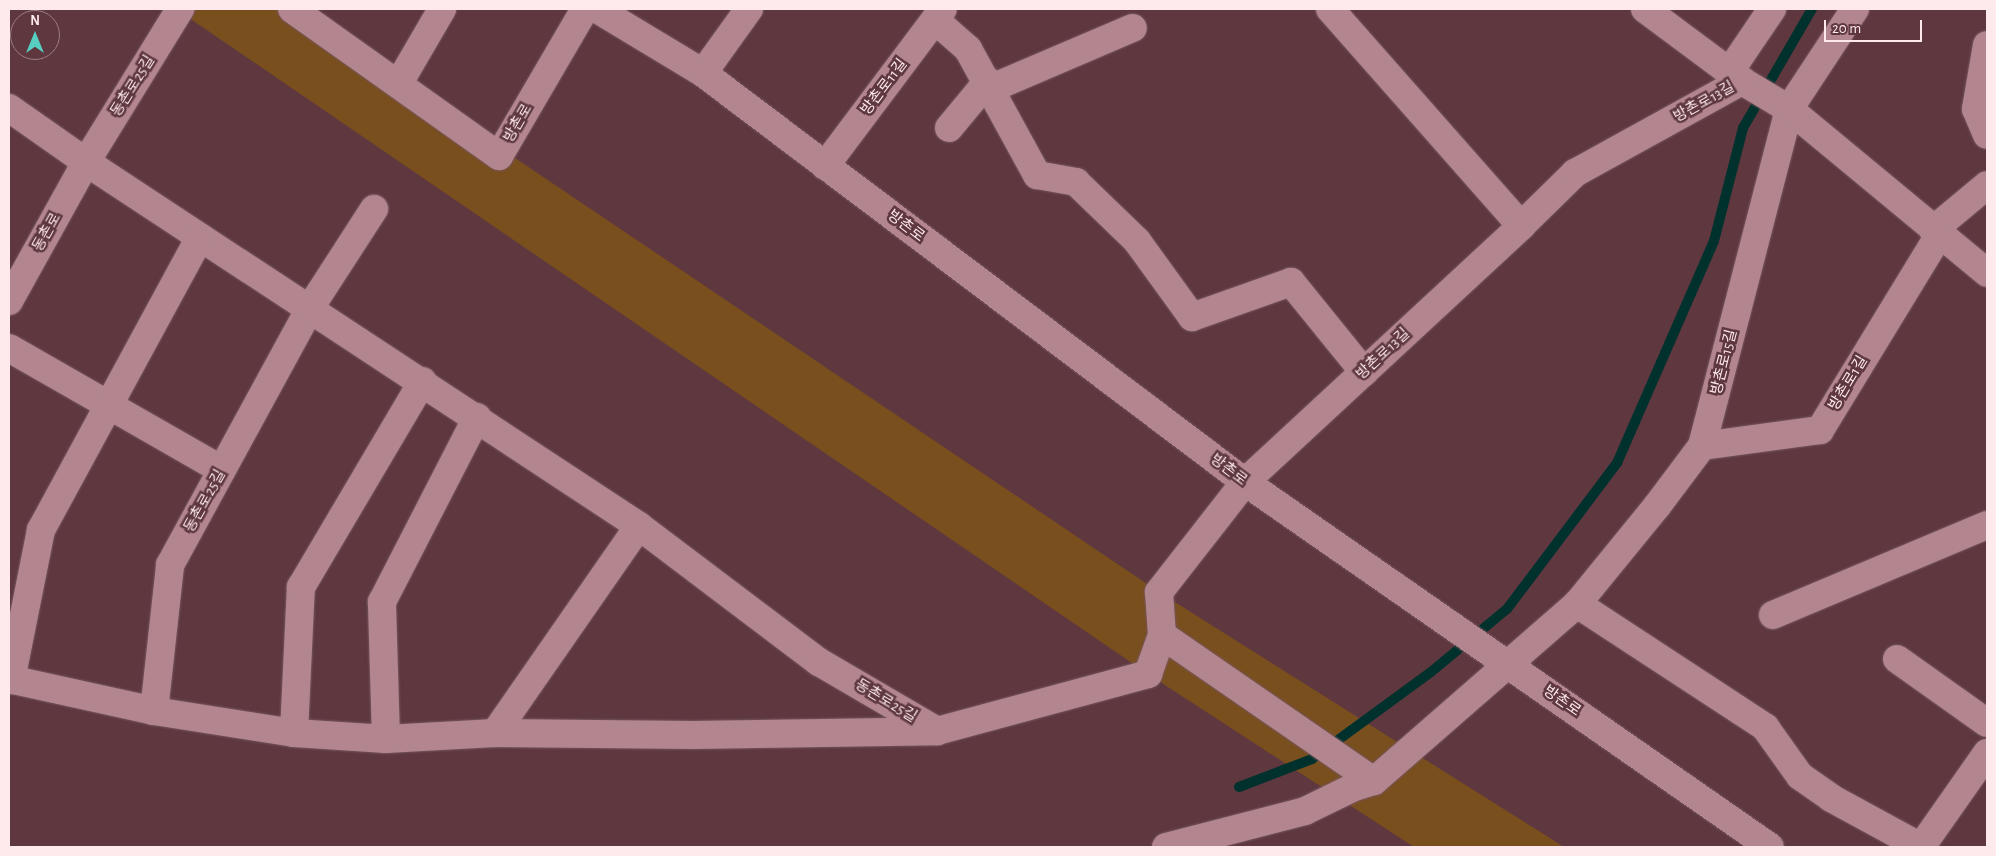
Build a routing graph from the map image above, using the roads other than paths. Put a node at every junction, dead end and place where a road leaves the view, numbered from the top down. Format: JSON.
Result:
{"nodes":[{"id":1,"x":180,"y":9,"type":"edge"},
{"id":2,"x":292,"y":9,"type":"edge"},
{"id":3,"x":442,"y":9,"type":"edge"},
{"id":4,"x":585,"y":9,"type":"edge"},
{"id":5,"x":597,"y":9,"type":"edge"},
{"id":6,"x":749,"y":9,"type":"edge"},
{"id":7,"x":1330,"y":9,"type":"edge"},
{"id":8,"x":1645,"y":9,"type":"edge"},
{"id":9,"x":1772,"y":9,"type":"edge"},
{"id":10,"x":1855,"y":9,"type":"edge"},
{"id":11,"x":939,"y":14,"type":"edge"},
{"id":12,"x":1134,"y":28,"type":"dead end"},
{"id":13,"x":1987,"y":45,"type":"edge"},
{"id":14,"x":703,"y":73,"type":"junction"},
{"id":15,"x":1740,"y":79,"type":"junction"},
{"id":16,"x":398,"y":82,"type":"junction"},
{"id":17,"x":990,"y":85,"type":"junction"},
{"id":18,"x":1982,"y":98,"type":"edge"},
{"id":19,"x":9,"y":108,"type":"edge"},
{"id":20,"x":1789,"y":110,"type":"junction"},
{"id":21,"x":949,"y":128,"type":"dead end"},
{"id":22,"x":1987,"y":134,"type":"edge"},
{"id":23,"x":86,"y":162,"type":"junction"},
{"id":24,"x":826,"y":166,"type":"junction"},
{"id":25,"x":1987,"y":185,"type":"edge"},
{"id":26,"x":374,"y":209,"type":"dead end"},
{"id":27,"x":1521,"y":226,"type":"junction"},
{"id":28,"x":1936,"y":232,"type":"junction"},
{"id":29,"x":200,"y":237,"type":"junction"},
{"id":30,"x":1987,"y":272,"type":"edge"},
{"id":31,"x":9,"y":301,"type":"edge"},
{"id":32,"x":310,"y":308,"type":"junction"},
{"id":33,"x":9,"y":348,"type":"edge"},
{"id":34,"x":1364,"y":372,"type":"junction"},
{"id":35,"x":423,"y":381,"type":"junction"},
{"id":36,"x":108,"y":403,"type":"junction"},
{"id":37,"x":477,"y":417,"type":"junction"},
{"id":38,"x":1702,"y":446,"type":"junction"},
{"id":39,"x":222,"y":470,"type":"junction"},
{"id":40,"x":1244,"y":482,"type":"junction"},
{"id":41,"x":1987,"y":525,"type":"edge"},
{"id":42,"x":639,"y":526,"type":"junction"},
{"id":43,"x":1577,"y":604,"type":"junction"},
{"id":44,"x":1773,"y":615,"type":"dead end"},
{"id":45,"x":1171,"y":642,"type":"junction"},
{"id":46,"x":1897,"y":660,"type":"dead end"},
{"id":47,"x":1507,"y":663,"type":"junction"},
{"id":48,"x":10,"y":680,"type":"edge"},
{"id":49,"x":154,"y":711,"type":"junction"},
{"id":50,"x":1987,"y":722,"type":"edge"},
{"id":51,"x":937,"y":731,"type":"junction"},
{"id":52,"x":294,"y":733,"type":"junction"},
{"id":53,"x":495,"y":733,"type":"junction"},
{"id":54,"x":386,"y":739,"type":"junction"},
{"id":55,"x":1987,"y":753,"type":"edge"},
{"id":56,"x":1374,"y":781,"type":"junction"},
{"id":57,"x":1166,"y":847,"type":"edge"},
{"id":58,"x":1770,"y":847,"type":"edge"},
{"id":59,"x":1921,"y":847,"type":"edge"}],
"edges":[{"from":1,"to":23,"type":"street","name":"동촌로25길"},
{"from":2,"to":16,"type":"street","name":"방촌로"},
{"from":3,"to":16,"type":"street"},
{"from":4,"to":16,"type":"street","name":"방촌로"},
{"from":5,"to":14,"type":"street","name":"방촌로"},
{"from":6,"to":14,"type":"street"},
{"from":7,"to":27,"type":"street"},
{"from":8,"to":15,"type":"street"},
{"from":9,"to":15,"type":"street","name":"방촌로13길"},
{"from":10,"to":20,"type":"street","name":"방촌로15길"},
{"from":11,"to":17,"type":"street"},
{"from":11,"to":24,"type":"street","name":"방촌로11길"},
{"from":12,"to":17,"type":"street"},
{"from":13,"to":18,"type":"street"},
{"from":14,"to":24,"type":"street","name":"방촌로"},
{"from":15,"to":20,"type":"street"},
{"from":15,"to":27,"type":"street","name":"방촌로13길"},
{"from":17,"to":21,"type":"street"},
{"from":17,"to":34,"type":"street"},
{"from":18,"to":22,"type":"street"},
{"from":19,"to":23,"type":"street","name":"동촌로25길"},
{"from":20,"to":28,"type":"street"},
{"from":20,"to":38,"type":"street","name":"방촌로15길"},
{"from":23,"to":29,"type":"street","name":"동촌로25길"},
{"from":23,"to":31,"type":"street","name":"동촌로"},
{"from":24,"to":40,"type":"street","name":"방촌로"},
{"from":25,"to":28,"type":"street"},
{"from":26,"to":32,"type":"street"},
{"from":27,"to":34,"type":"street","name":"방촌로13길"},
{"from":28,"to":30,"type":"street"},
{"from":28,"to":38,"type":"street","name":"방촌로1길"},
{"from":29,"to":32,"type":"street","name":"동촌로25길"},
{"from":29,"to":36,"type":"street"},
{"from":32,"to":35,"type":"street","name":"동촌로25길"},
{"from":32,"to":39,"type":"street","name":"동촌로25길"},
{"from":33,"to":36,"type":"street"},
{"from":34,"to":40,"type":"street","name":"방촌로13길"},
{"from":35,"to":37,"type":"street","name":"동촌로25길"},
{"from":35,"to":52,"type":"street"},
{"from":36,"to":39,"type":"street"},
{"from":36,"to":48,"type":"street"},
{"from":37,"to":42,"type":"street","name":"동촌로25길"},
{"from":37,"to":54,"type":"street"},
{"from":38,"to":43,"type":"street","name":"방촌로15길"},
{"from":39,"to":49,"type":"street","name":"동촌로25길"},
{"from":40,"to":45,"type":"street","name":"방촌로13길"},
{"from":40,"to":47,"type":"street","name":"방촌로"},
{"from":41,"to":44,"type":"street"},
{"from":42,"to":51,"type":"street","name":"동촌로25길"},
{"from":42,"to":53,"type":"street"},
{"from":43,"to":47,"type":"street","name":"방촌로15길"},
{"from":43,"to":59,"type":"street"},
{"from":45,"to":51,"type":"street"},
{"from":45,"to":56,"type":"street"},
{"from":46,"to":50,"type":"street"},
{"from":47,"to":56,"type":"street","name":"방촌로15길"},
{"from":47,"to":58,"type":"street","name":"방촌로"},
{"from":48,"to":49,"type":"street","name":"동촌로25길"},
{"from":49,"to":52,"type":"street","name":"동촌로25길"},
{"from":51,"to":53,"type":"street","name":"동촌로25길"},
{"from":52,"to":54,"type":"street","name":"동촌로25길"},
{"from":53,"to":54,"type":"street","name":"동촌로25길"},
{"from":55,"to":59,"type":"street"},
{"from":56,"to":57,"type":"street","name":"방촌로15길"}]}
